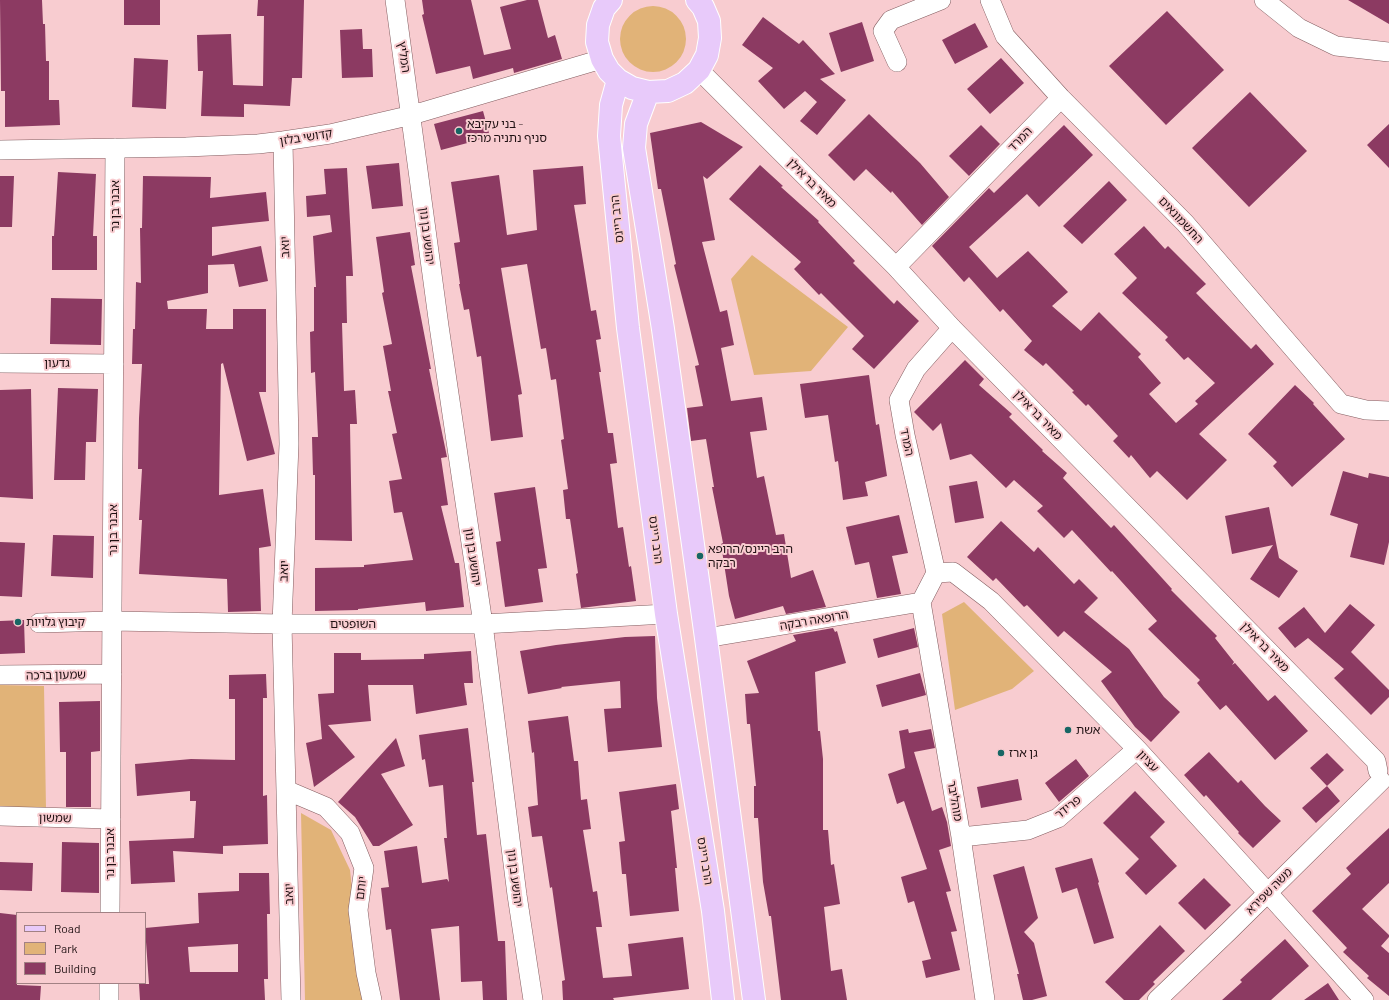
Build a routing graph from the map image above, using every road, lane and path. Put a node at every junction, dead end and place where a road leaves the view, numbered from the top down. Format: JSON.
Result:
{"nodes":[{"id":1,"x":396,"y":0,"type":"edge"},
{"id":2,"x":611,"y":0,"type":"edge"},
{"id":3,"x":697,"y":0,"type":"edge"},
{"id":4,"x":714,"y":0,"type":"edge"},
{"id":5,"x":942,"y":0,"type":"edge"},
{"id":6,"x":990,"y":0,"type":"edge"},
{"id":7,"x":1264,"y":0,"type":"edge"},
{"id":8,"x":709,"y":21,"type":"junction"},
{"id":9,"x":1389,"y":52,"type":"edge"},
{"id":10,"x":602,"y":59,"type":"junction"},
{"id":11,"x":897,"y":62,"type":"dead end"},
{"id":12,"x":699,"y":70,"type":"junction"},
{"id":13,"x":618,"y":80,"type":"junction"},
{"id":14,"x":648,"y":92,"type":"junction"},
{"id":15,"x":1061,"y":98,"type":"junction"},
{"id":16,"x":412,"y":114,"type":"junction"},
{"id":17,"x":283,"y":141,"type":"junction"},
{"id":18,"x":115,"y":148,"type":"junction"},
{"id":19,"x":0,"y":150,"type":"edge"},
{"id":20,"x":896,"y":267,"type":"junction"},
{"id":21,"x":952,"y":328,"type":"junction"},
{"id":22,"x":0,"y":363,"type":"edge"},
{"id":23,"x":114,"y":364,"type":"junction"},
{"id":24,"x":1389,"y":411,"type":"edge"},
{"id":25,"x":936,"y":572,"type":"junction"},
{"id":26,"x":921,"y":602,"type":"junction"},
{"id":27,"x":666,"y":614,"type":"junction"},
{"id":28,"x":112,"y":621,"type":"junction"},
{"id":29,"x":39,"y":623,"type":"dead end"},
{"id":30,"x":282,"y":624,"type":"junction"},
{"id":31,"x":483,"y":624,"type":"junction"},
{"id":32,"x":706,"y":638,"type":"junction"},
{"id":33,"x":112,"y":674,"type":"junction"},
{"id":34,"x":0,"y":676,"type":"edge"},
{"id":35,"x":1137,"y":749,"type":"junction"},
{"id":36,"x":1383,"y":770,"type":"edge"},
{"id":37,"x":286,"y":790,"type":"junction"},
{"id":38,"x":0,"y":816,"type":"edge"},
{"id":39,"x":111,"y":819,"type":"junction"},
{"id":40,"x":961,"y":837,"type":"junction"},
{"id":41,"x":1267,"y":892,"type":"junction"},
{"id":42,"x":110,"y":912,"type":"edge"},
{"id":43,"x":109,"y":984,"type":"edge"},
{"id":44,"x":109,"y":1000,"type":"edge"},
{"id":45,"x":291,"y":1000,"type":"edge"},
{"id":46,"x":372,"y":1000,"type":"edge"},
{"id":47,"x":533,"y":1000,"type":"edge"},
{"id":48,"x":723,"y":1000,"type":"edge"},
{"id":49,"x":754,"y":1000,"type":"edge"},
{"id":50,"x":985,"y":1000,"type":"edge"},
{"id":51,"x":1157,"y":1000,"type":"edge"},
{"id":52,"x":1364,"y":1000,"type":"edge"}],
"edges":[{"from":1,"to":16,"type":"street","name":"המליץ"},
{"from":2,"to":10,"type":"main road"},
{"from":3,"to":8,"type":"main road"},
{"from":4,"to":8,"type":"main road"},
{"from":5,"to":11,"type":"street"},
{"from":6,"to":15,"type":"street","name":"החשמונאים"},
{"from":7,"to":9,"type":"street"},
{"from":8,"to":12,"type":"main road"},
{"from":10,"to":13,"type":"main road"},
{"from":10,"to":16,"type":"street","name":"קדושי בלזן"},
{"from":12,"to":14,"type":"main road"},
{"from":12,"to":20,"type":"street","name":"מאיר בר אילן"},
{"from":13,"to":14,"type":"main road"},
{"from":13,"to":27,"type":"main road","name":"הרב ריינס"},
{"from":14,"to":32,"type":"main road"},
{"from":15,"to":20,"type":"street","name":"המרד"},
{"from":15,"to":24,"type":"street","name":"החשמונאים"},
{"from":16,"to":17,"type":"street","name":"קדושי בלזן"},
{"from":16,"to":31,"type":"street","name":"יהושע בן נון"},
{"from":17,"to":18,"type":"street","name":"קדושי בלזן"},
{"from":17,"to":30,"type":"street","name":"יואב"},
{"from":18,"to":19,"type":"street","name":"קדושי בלזן"},
{"from":18,"to":23,"type":"street","name":"אבנר בן נר"},
{"from":20,"to":21,"type":"street","name":"מאיר בר אילן"},
{"from":21,"to":25,"type":"street","name":"המרד"},
{"from":21,"to":36,"type":"street","name":"מאיר בר אילן"},
{"from":22,"to":23,"type":"street","name":"גדעון"},
{"from":23,"to":28,"type":"street","name":"אבנר בן נר"},
{"from":25,"to":26,"type":"street"},
{"from":25,"to":35,"type":"street","name":"עציון"},
{"from":26,"to":32,"type":"street","name":"הרופאה רבקה"},
{"from":26,"to":40,"type":"street","name":"מוהליבר"},
{"from":27,"to":31,"type":"street","name":"השופטים"},
{"from":27,"to":48,"type":"main road","name":"הרב ריינס"},
{"from":28,"to":29,"type":"street","name":"השופטים"},
{"from":28,"to":30,"type":"street","name":"השופטים"},
{"from":28,"to":33,"type":"street","name":"אבנר בן נר"},
{"from":30,"to":31,"type":"street","name":"השופטים"},
{"from":30,"to":37,"type":"street","name":"יואב"},
{"from":31,"to":47,"type":"street","name":"יהושע בן נון"},
{"from":32,"to":49,"type":"main road"},
{"from":33,"to":34,"type":"street","name":"שמעון ברכה"},
{"from":33,"to":39,"type":"street","name":"אבנר בן נר"},
{"from":35,"to":40,"type":"street","name":"פרידר"},
{"from":35,"to":41,"type":"street","name":"עציון"},
{"from":36,"to":41,"type":"street","name":"משה שפירא"},
{"from":37,"to":45,"type":"street","name":"יואב"},
{"from":37,"to":46,"type":"street","name":"יותם"},
{"from":38,"to":39,"type":"street","name":"שמשון"},
{"from":39,"to":42,"type":"street","name":"אבנר בן נר"},
{"from":40,"to":50,"type":"street","name":"מוהליבר"},
{"from":41,"to":51,"type":"street","name":"משה שפירא"},
{"from":41,"to":52,"type":"street","name":"עציון"},
{"from":43,"to":44,"type":"street"}]}
